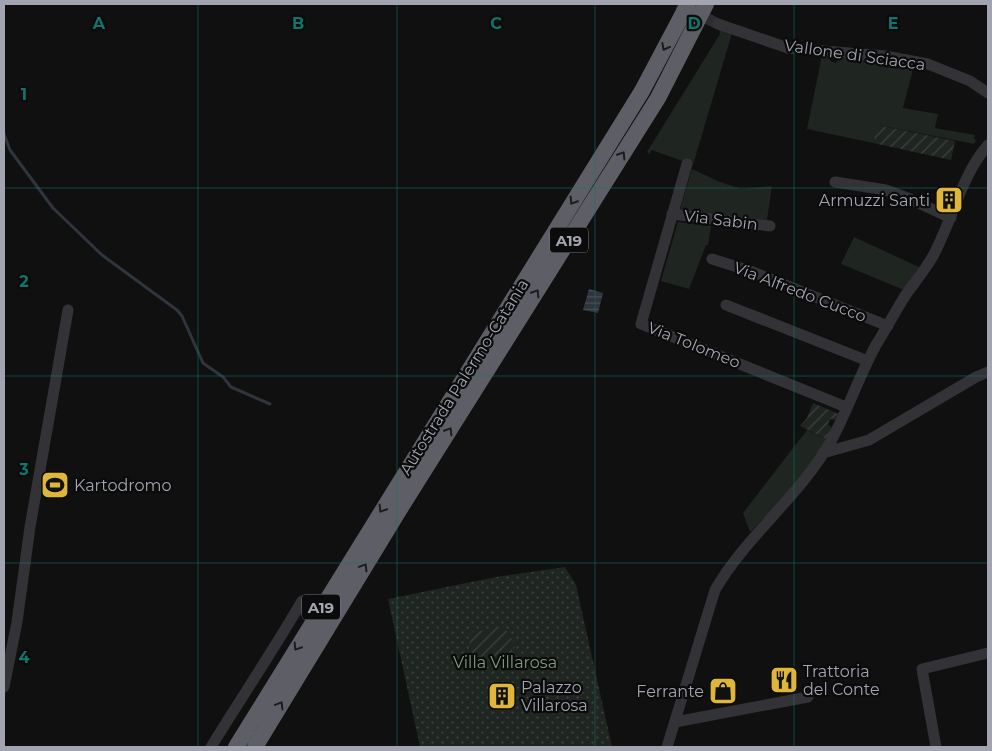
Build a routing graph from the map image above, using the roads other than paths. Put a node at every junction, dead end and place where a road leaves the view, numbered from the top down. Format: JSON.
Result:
{"nodes":[{"id":1,"x":688,"y":4,"type":"edge"},
{"id":2,"x":706,"y":4,"type":"edge"},
{"id":3,"x":718,"y":24,"type":"tunnel mouth"},
{"id":4,"x":988,"y":93,"type":"edge"},
{"id":5,"x":988,"y":145,"type":"edge"},
{"id":6,"x":687,"y":164,"type":"dead end"},
{"id":7,"x":835,"y":182,"type":"dead end"},
{"id":8,"x":672,"y":214,"type":"junction"},
{"id":9,"x":951,"y":218,"type":"junction"},
{"id":10,"x":770,"y":226,"type":"dead end"},
{"id":11,"x":712,"y":259,"type":"dead end"},
{"id":12,"x":726,"y":305,"type":"dead end"},
{"id":13,"x":68,"y":310,"type":"dead end"},
{"id":14,"x":888,"y":326,"type":"junction"},
{"id":15,"x":868,"y":361,"type":"junction"},
{"id":16,"x":988,"y":372,"type":"edge"},
{"id":17,"x":846,"y":407,"type":"junction"},
{"id":18,"x":823,"y":452,"type":"junction"},
{"id":19,"x":302,"y":602,"type":"dead end"},
{"id":20,"x":988,"y":653,"type":"edge"},
{"id":21,"x":4,"y":687,"type":"edge"},
{"id":22,"x":808,"y":697,"type":"dead end"},
{"id":23,"x":675,"y":722,"type":"junction"},
{"id":24,"x":210,"y":747,"type":"edge"},
{"id":25,"x":236,"y":747,"type":"edge"},
{"id":26,"x":255,"y":747,"type":"edge"},
{"id":27,"x":667,"y":747,"type":"edge"},
{"id":28,"x":936,"y":747,"type":"edge"}],
"edges":[{"from":1,"to":25,"type":"highway","name":"Autostrada Palermo-Catania","number":"A19","one_way":true},
{"from":26,"to":2,"type":"highway","name":"Autostrada Palermo-Catania","number":"A19","one_way":true},
{"from":3,"to":4,"type":"street","name":"Vallone di Sciacca"},
{"from":5,"to":9,"type":"street"},
{"from":6,"to":8,"type":"street","name":"Via Tolomeo"},
{"from":7,"to":9,"type":"street"},
{"from":8,"to":10,"type":"street","name":"Via Sabin"},
{"from":8,"to":17,"type":"street","name":"Via Tolomeo"},
{"from":9,"to":14,"type":"street"},
{"from":11,"to":14,"type":"street","name":"Via Alfredo Cucco"},
{"from":12,"to":15,"type":"street"},
{"from":13,"to":21,"type":"street"},
{"from":14,"to":15,"type":"street"},
{"from":15,"to":17,"type":"street"},
{"from":16,"to":18,"type":"street"},
{"from":17,"to":18,"type":"street"},
{"from":18,"to":23,"type":"street"},
{"from":19,"to":24,"type":"street"},
{"from":20,"to":28,"type":"street"},
{"from":22,"to":23,"type":"street"},
{"from":23,"to":27,"type":"street"}]}
